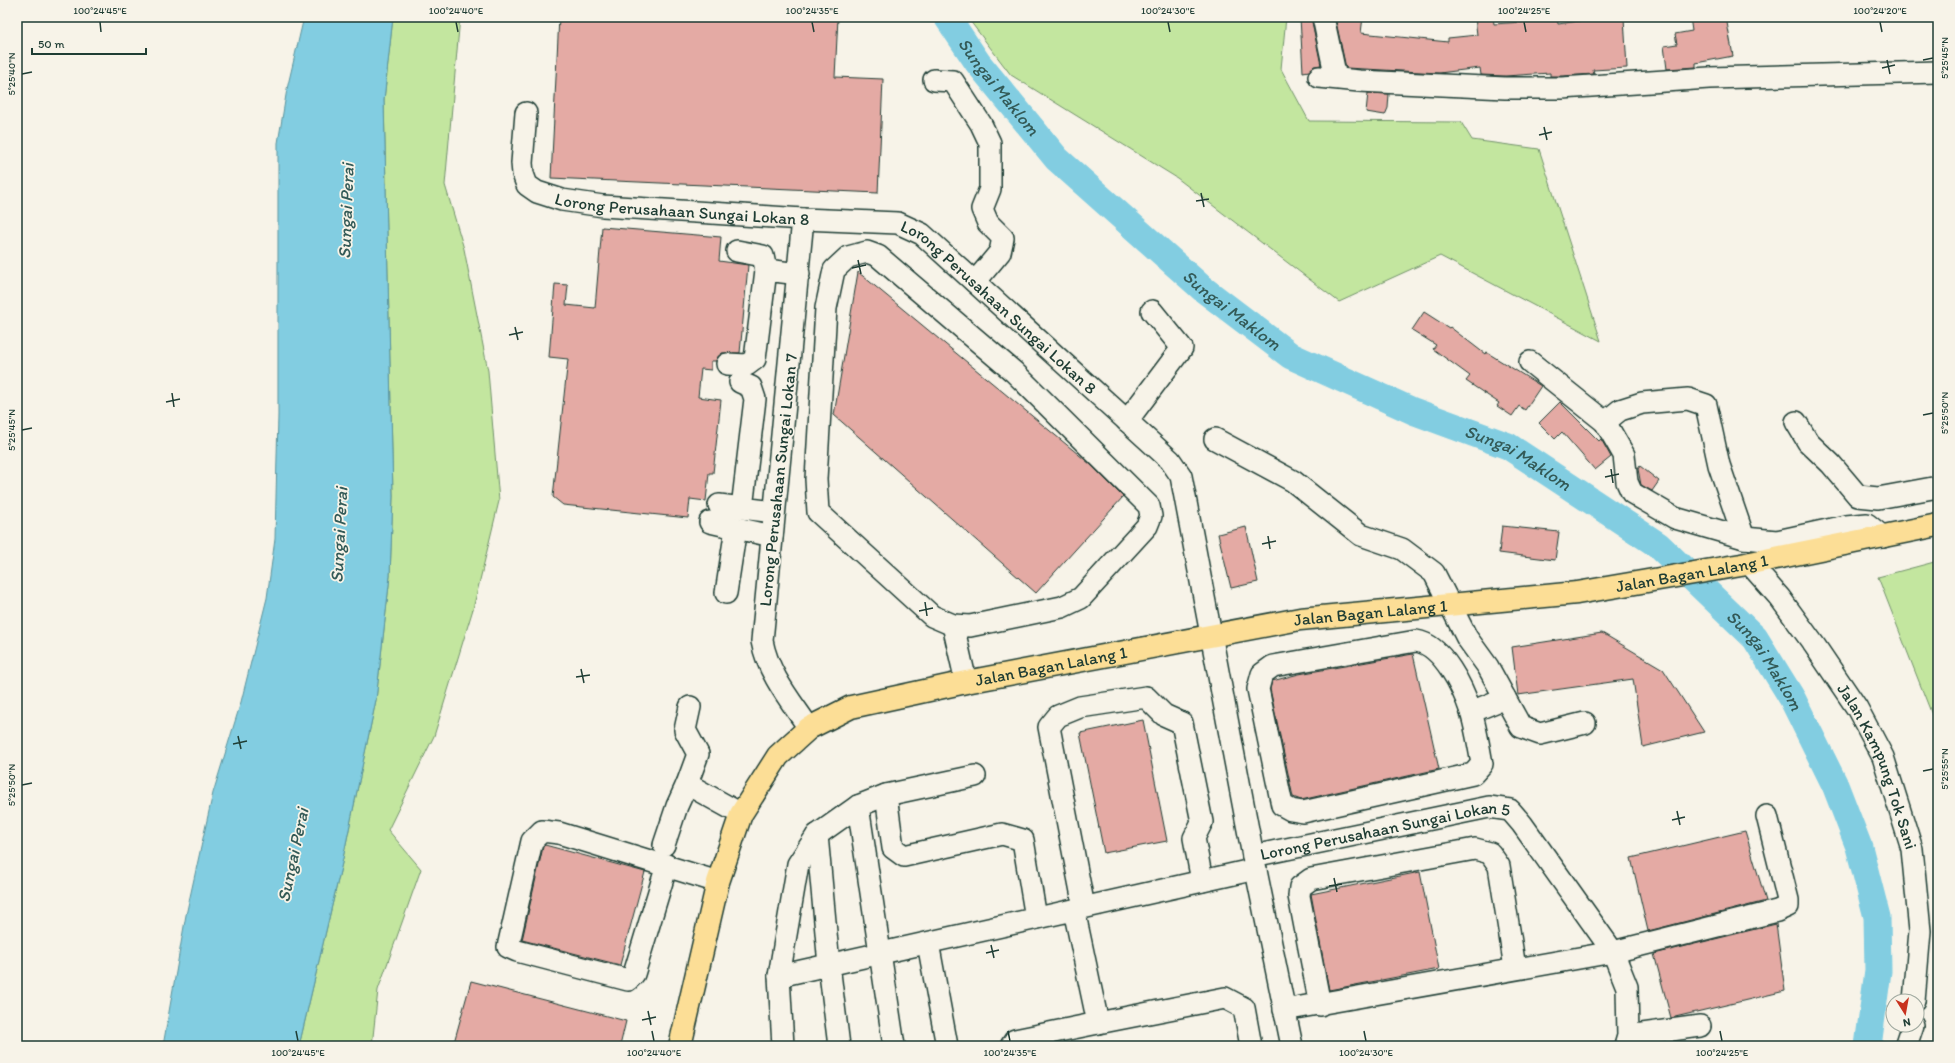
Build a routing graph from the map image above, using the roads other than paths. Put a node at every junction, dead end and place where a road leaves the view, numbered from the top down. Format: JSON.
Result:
{"nodes":[{"id":1,"x":1323,"y":17,"type":"edge"},
{"id":2,"x":1938,"y":72,"type":"edge"},
{"id":3,"x":934,"y":80,"type":"dead end"},
{"id":4,"x":526,"y":113,"type":"dead end"},
{"id":5,"x":803,"y":219,"type":"junction"},
{"id":6,"x":736,"y":251,"type":"dead end"},
{"id":7,"x":766,"y":270,"type":"junction"},
{"id":8,"x":799,"y":274,"type":"junction"},
{"id":9,"x":975,"y":282,"type":"junction"},
{"id":10,"x":1152,"y":311,"type":"dead end"},
{"id":11,"x":1530,"y":362,"type":"dead end"},
{"id":12,"x":727,"y":364,"type":"dead end"},
{"id":13,"x":740,"y":382,"type":"dead end"},
{"id":14,"x":1127,"y":421,"type":"junction"},
{"id":15,"x":1605,"y":422,"type":"junction"},
{"id":16,"x":1796,"y":422,"type":"dead end"},
{"id":17,"x":1215,"y":439,"type":"dead end"},
{"id":18,"x":1938,"y":487,"type":"edge"},
{"id":19,"x":742,"y":508,"type":"junction"},
{"id":20,"x":774,"y":512,"type":"junction"},
{"id":21,"x":1938,"y":526,"type":"edge"},
{"id":22,"x":736,"y":528,"type":"junction"},
{"id":23,"x":772,"y":536,"type":"junction"},
{"id":24,"x":1883,"y":537,"type":"junction"},
{"id":25,"x":1744,"y":538,"type":"junction"},
{"id":26,"x":1745,"y":564,"type":"junction"},
{"id":27,"x":726,"y":593,"type":"dead end"},
{"id":28,"x":1450,"y":606,"type":"junction"},
{"id":29,"x":953,"y":625,"type":"junction"},
{"id":30,"x":1210,"y":635,"type":"junction"},
{"id":31,"x":966,"y":682,"type":"junction"},
{"id":32,"x":1505,"y":698,"type":"junction"},
{"id":33,"x":690,"y":707,"type":"dead end"},
{"id":34,"x":1471,"y":712,"type":"junction"},
{"id":35,"x":1585,"y":724,"type":"dead end"},
{"id":36,"x":809,"y":728,"type":"junction"},
{"id":37,"x":975,"y":776,"type":"dead end"},
{"id":38,"x":687,"y":784,"type":"junction"},
{"id":39,"x":886,"y":795,"type":"junction"},
{"id":40,"x":858,"y":806,"type":"junction"},
{"id":41,"x":741,"y":814,"type":"junction"},
{"id":42,"x":1767,"y":816,"type":"dead end"},
{"id":43,"x":817,"y":834,"type":"junction"},
{"id":44,"x":665,"y":855,"type":"junction"},
{"id":45,"x":1254,"y":862,"type":"junction"},
{"id":46,"x":1202,"y":881,"type":"junction"},
{"id":47,"x":718,"y":882,"type":"junction"},
{"id":48,"x":1079,"y":909,"type":"junction"},
{"id":49,"x":1036,"y":918,"type":"junction"},
{"id":50,"x":928,"y":943,"type":"junction"},
{"id":51,"x":1613,"y":952,"type":"junction"},
{"id":52,"x":880,"y":954,"type":"junction"},
{"id":53,"x":829,"y":965,"type":"junction"},
{"id":54,"x":1516,"y":968,"type":"junction"},
{"id":55,"x":779,"y":976,"type":"junction"},
{"id":56,"x":1915,"y":993,"type":"edge"},
{"id":57,"x":1320,"y":1005,"type":"junction"},
{"id":58,"x":1284,"y":1010,"type":"junction"},
{"id":59,"x":1098,"y":1023,"type":"junction"},
{"id":60,"x":1700,"y":1026,"type":"dead end"},
{"id":61,"x":1910,"y":1033,"type":"edge"},
{"id":62,"x":1627,"y":1041,"type":"edge"},
{"id":63,"x":680,"y":1046,"type":"edge"},
{"id":64,"x":783,"y":1046,"type":"edge"},
{"id":65,"x":839,"y":1046,"type":"edge"},
{"id":66,"x":894,"y":1046,"type":"edge"},
{"id":67,"x":947,"y":1046,"type":"edge"},
{"id":68,"x":1011,"y":1046,"type":"edge"},
{"id":69,"x":1251,"y":1046,"type":"edge"},
{"id":70,"x":1292,"y":1046,"type":"edge"},
{"id":71,"x":1906,"y":1046,"type":"edge"}],
"edges":[{"from":1,"to":2,"type":"street"},
{"from":3,"to":9,"type":"street"},
{"from":4,"to":5,"type":"street","name":"Lorong Perusahaan Sungai Lokan 8"},
{"from":5,"to":8,"type":"street","name":"Lorong Perusahaan Sungai Lokan 7"},
{"from":5,"to":9,"type":"street","name":"Lorong Perusahaan Sungai Lokan 8"},
{"from":6,"to":7,"type":"street"},
{"from":7,"to":8,"type":"street"},
{"from":7,"to":12,"type":"street"},
{"from":8,"to":20,"type":"street","name":"Lorong Perusahaan Sungai Lokan 7"},
{"from":9,"to":14,"type":"street","name":"Lorong Perusahaan Sungai Lokan 8"},
{"from":10,"to":14,"type":"street"},
{"from":11,"to":15,"type":"street"},
{"from":13,"to":19,"type":"street"},
{"from":14,"to":30,"type":"street","name":"Lorong Perusahaan Sungai Lokan 8"},
{"from":15,"to":25,"type":"street"},
{"from":15,"to":25,"type":"street"},
{"from":16,"to":18,"type":"street"},
{"from":17,"to":28,"type":"street"},
{"from":19,"to":20,"type":"street"},
{"from":19,"to":22,"type":"street"},
{"from":20,"to":23,"type":"street","name":"Lorong Perusahaan Sungai Lokan 7"},
{"from":21,"to":24,"type":"main road","name":"Jalan Bagan Lalang 1"},
{"from":22,"to":23,"type":"street"},
{"from":22,"to":27,"type":"street"},
{"from":23,"to":36,"type":"street","name":"Lorong Perusahaan Sungai Lokan 7"},
{"from":24,"to":25,"type":"street"},
{"from":24,"to":26,"type":"main road","name":"Jalan Bagan Lalang 1"},
{"from":26,"to":28,"type":"main road","name":"Jalan Bagan Lalang 1"},
{"from":26,"to":56,"type":"street","name":"Jalan Kampung Tok Sani"},
{"from":28,"to":30,"type":"main road","name":"Jalan Bagan Lalang 1"},
{"from":28,"to":32,"type":"street"},
{"from":29,"to":29,"type":"street"},
{"from":29,"to":31,"type":"street"},
{"from":30,"to":31,"type":"main road","name":"Jalan Bagan Lalang 1"},
{"from":30,"to":45,"type":"street","name":"Lorong Perusahaan Sungai Lokan 8"},
{"from":31,"to":36,"type":"main road","name":"Jalan Bagan Lalang 1"},
{"from":32,"to":34,"type":"street"},
{"from":32,"to":35,"type":"street"},
{"from":33,"to":38,"type":"street"},
{"from":34,"to":34,"type":"street"},
{"from":36,"to":41,"type":"main road","name":"Jalan Bagan Lalang 1"},
{"from":37,"to":39,"type":"street"},
{"from":38,"to":41,"type":"street"},
{"from":38,"to":44,"type":"street"},
{"from":39,"to":40,"type":"street"},
{"from":39,"to":49,"type":"street"},
{"from":40,"to":43,"type":"street"},
{"from":40,"to":52,"type":"street"},
{"from":41,"to":47,"type":"main road","name":"Jalan Bagan Lalang 1"},
{"from":42,"to":51,"type":"street"},
{"from":43,"to":53,"type":"street"},
{"from":43,"to":55,"type":"street"},
{"from":44,"to":44,"type":"street"},
{"from":44,"to":47,"type":"street"},
{"from":45,"to":46,"type":"street","name":"Lorong Perusahaan Sungai Lokan 5"},
{"from":45,"to":51,"type":"street","name":"Lorong Perusahaan Sungai Lokan 5"},
{"from":45,"to":58,"type":"street","name":"Lorong Perusahaan Sungai Lokan 8"},
{"from":46,"to":48,"type":"street","name":"Lorong Perusahaan Sungai Lokan 5"},
{"from":46,"to":48,"type":"street"},
{"from":47,"to":63,"type":"main road","name":"Jalan Bagan Lalang 1"},
{"from":48,"to":49,"type":"street","name":"Lorong Perusahaan Sungai Lokan 5"},
{"from":48,"to":59,"type":"street"},
{"from":49,"to":50,"type":"street","name":"Lorong Perusahaan Sungai Lokan 5"},
{"from":50,"to":52,"type":"street","name":"Lorong Perusahaan Sungai Lokan 5"},
{"from":50,"to":67,"type":"street"},
{"from":51,"to":54,"type":"street"},
{"from":51,"to":62,"type":"street","name":"Lorong Perusahaan Sungai Lokan 5"},
{"from":52,"to":53,"type":"street","name":"Lorong Perusahaan Sungai Lokan 5"},
{"from":52,"to":66,"type":"street"},
{"from":53,"to":55,"type":"street","name":"Lorong Perusahaan Sungai Lokan 5"},
{"from":53,"to":65,"type":"street"},
{"from":54,"to":57,"type":"street"},
{"from":54,"to":57,"type":"street"},
{"from":55,"to":64,"type":"street"},
{"from":57,"to":58,"type":"street"},
{"from":58,"to":70,"type":"street","name":"Lorong Perusahaan Sungai Lokan 8"},
{"from":59,"to":68,"type":"street"},
{"from":59,"to":69,"type":"street"},
{"from":60,"to":62,"type":"street"},
{"from":61,"to":71,"type":"street"}]}
